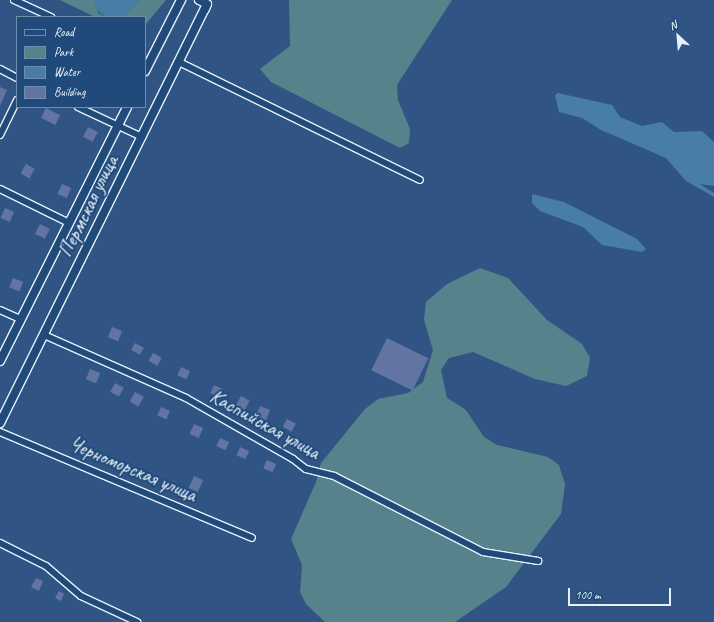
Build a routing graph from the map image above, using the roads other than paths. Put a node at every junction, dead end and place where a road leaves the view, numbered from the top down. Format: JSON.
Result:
{"nodes":[{"id":1,"x":14,"y":0,"type":"edge"},
{"id":2,"x":181,"y":0,"type":"edge"},
{"id":3,"x":199,"y":0,"type":"edge"},
{"id":4,"x":49,"y":16,"type":"edge"},
{"id":5,"x":179,"y":62,"type":"junction"},
{"id":6,"x":0,"y":69,"type":"edge"},
{"id":7,"x":146,"y":69,"type":"edge"},
{"id":8,"x":16,"y":77,"type":"edge"},
{"id":9,"x":16,"y":102,"type":"edge"},
{"id":10,"x":80,"y":108,"type":"edge"},
{"id":11,"x":127,"y":108,"type":"edge"},
{"id":12,"x":118,"y":126,"type":"junction"},
{"id":13,"x":0,"y":135,"type":"edge"},
{"id":14,"x":142,"y":137,"type":"junction"},
{"id":15,"x":420,"y":180,"type":"dead end"},
{"id":16,"x":0,"y":189,"type":"edge"},
{"id":17,"x":69,"y":223,"type":"junction"},
{"id":18,"x":0,"y":310,"type":"edge"},
{"id":19,"x":20,"y":320,"type":"junction"},
{"id":20,"x":44,"y":335,"type":"junction"},
{"id":21,"x":0,"y":361,"type":"edge"},
{"id":22,"x":0,"y":423,"type":"edge"},
{"id":23,"x":0,"y":432,"type":"edge"},
{"id":24,"x":252,"y":538,"type":"dead end"},
{"id":25,"x":0,"y":543,"type":"edge"},
{"id":26,"x":538,"y":561,"type":"dead end"},
{"id":27,"x":137,"y":622,"type":"edge"}],
"edges":[{"from":1,"to":4,"type":"street"},
{"from":2,"to":7,"type":"street"},
{"from":3,"to":5,"type":"street","name":"Пермская улица"},
{"from":5,"to":14,"type":"street","name":"Пермская улица"},
{"from":5,"to":15,"type":"street"},
{"from":6,"to":8,"type":"street"},
{"from":9,"to":13,"type":"street"},
{"from":10,"to":12,"type":"street"},
{"from":11,"to":12,"type":"street"},
{"from":12,"to":14,"type":"street"},
{"from":12,"to":17,"type":"street"},
{"from":14,"to":20,"type":"street","name":"Пермская улица"},
{"from":16,"to":17,"type":"street"},
{"from":17,"to":19,"type":"street"},
{"from":18,"to":19,"type":"street"},
{"from":19,"to":21,"type":"street"},
{"from":20,"to":22,"type":"street","name":"Пермская улица"},
{"from":20,"to":26,"type":"street","name":"Каспийская улица"},
{"from":23,"to":24,"type":"street","name":"Черноморская улица"},
{"from":25,"to":27,"type":"street"}]}
